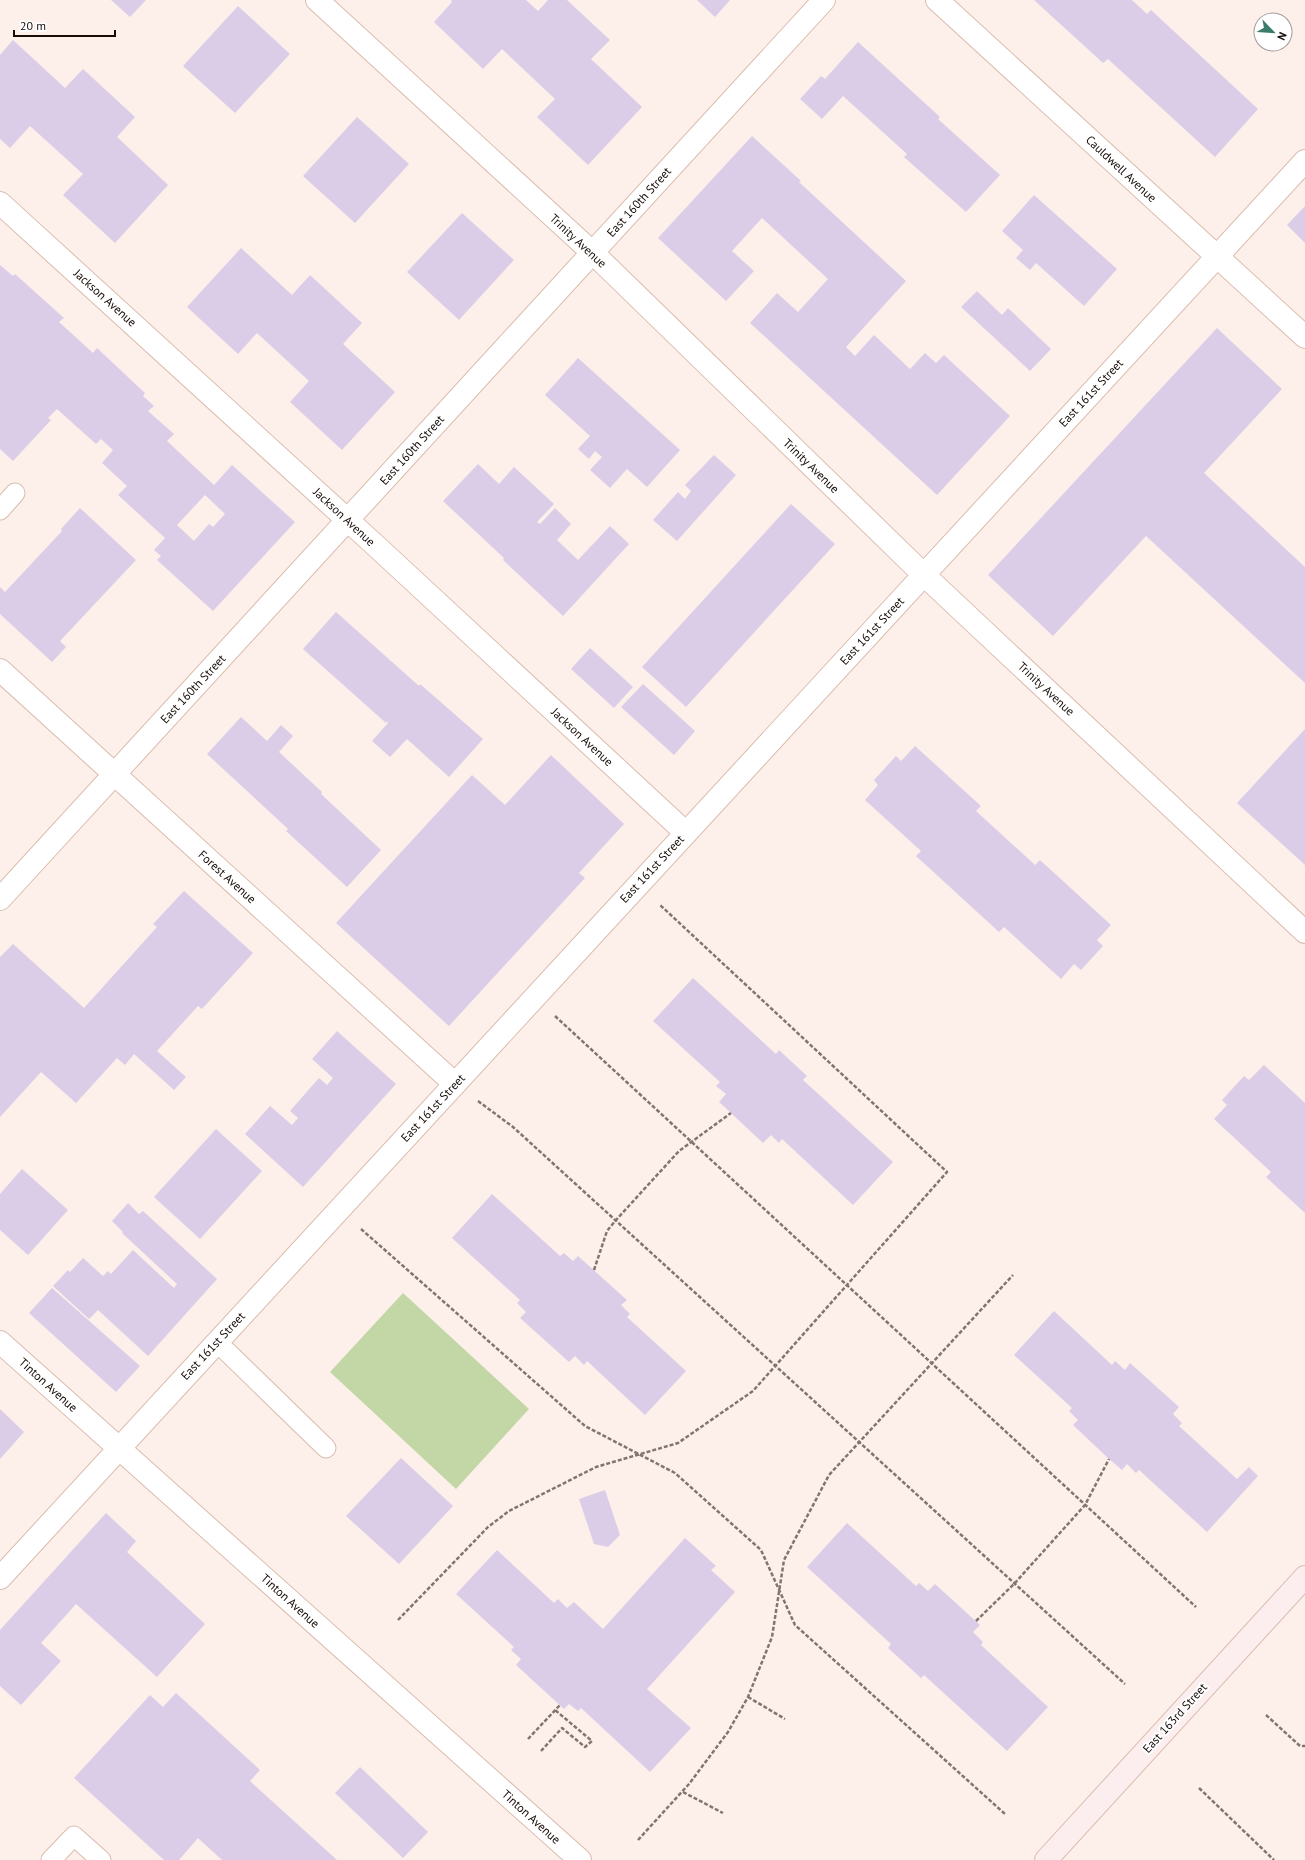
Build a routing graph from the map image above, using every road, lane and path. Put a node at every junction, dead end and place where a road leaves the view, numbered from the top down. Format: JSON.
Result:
{"nodes":[{"id":1,"x":317,"y":0,"type":"edge"},
{"id":2,"x":824,"y":0,"type":"edge"},
{"id":3,"x":937,"y":0,"type":"edge"},
{"id":4,"x":1305,"y":161,"type":"edge"},
{"id":5,"x":0,"y":203,"type":"edge"},
{"id":6,"x":593,"y":253,"type":"junction"},
{"id":7,"x":1217,"y":257,"type":"junction"},
{"id":8,"x":1305,"y":337,"type":"edge"},
{"id":9,"x":15,"y":493,"type":"dead end"},
{"id":10,"x":0,"y":510,"type":"edge"},
{"id":11,"x":348,"y":520,"type":"junction"},
{"id":12,"x":924,"y":575,"type":"junction"},
{"id":13,"x":0,"y":670,"type":"edge"},
{"id":14,"x":114,"y":775,"type":"junction"},
{"id":15,"x":686,"y":833,"type":"junction"},
{"id":16,"x":638,"y":884,"type":"junction"},
{"id":17,"x":0,"y":900,"type":"edge"},
{"id":18,"x":1305,"y":932,"type":"edge"},
{"id":19,"x":534,"y":998,"type":"junction"},
{"id":20,"x":455,"y":1084,"type":"junction"},
{"id":21,"x":731,"y":1113,"type":"dead end"},
{"id":22,"x":691,"y":1142,"type":"junction"},
{"id":23,"x":340,"y":1210,"type":"junction"},
{"id":24,"x":616,"y":1220,"type":"junction"},
{"id":25,"x":594,"y":1270,"type":"dead end"},
{"id":26,"x":1013,"y":1275,"type":"dead end"},
{"id":27,"x":847,"y":1285,"type":"junction"},
{"id":28,"x":0,"y":1342,"type":"edge"},
{"id":29,"x":217,"y":1342,"type":"junction"},
{"id":30,"x":931,"y":1364,"type":"junction"},
{"id":31,"x":775,"y":1366,"type":"junction"},
{"id":32,"x":859,"y":1442,"type":"junction"},
{"id":33,"x":119,"y":1448,"type":"junction"},
{"id":34,"x":326,"y":1448,"type":"dead end"},
{"id":35,"x":640,"y":1454,"type":"junction"},
{"id":36,"x":1109,"y":1459,"type":"dead end"},
{"id":37,"x":1085,"y":1504,"type":"junction"},
{"id":38,"x":1305,"y":1577,"type":"edge"},
{"id":39,"x":0,"y":1578,"type":"edge"},
{"id":40,"x":1014,"y":1584,"type":"junction"},
{"id":41,"x":779,"y":1589,"type":"junction"},
{"id":42,"x":1196,"y":1607,"type":"dead end"},
{"id":43,"x":398,"y":1620,"type":"dead end"},
{"id":44,"x":976,"y":1621,"type":"dead end"},
{"id":45,"x":1124,"y":1684,"type":"dead end"},
{"id":46,"x":748,"y":1697,"type":"junction"},
{"id":47,"x":560,"y":1705,"type":"dead end"},
{"id":48,"x":555,"y":1710,"type":"junction"},
{"id":49,"x":1266,"y":1715,"type":"dead end"},
{"id":50,"x":785,"y":1719,"type":"dead end"},
{"id":51,"x":528,"y":1739,"type":"dead end"},
{"id":52,"x":1305,"y":1746,"type":"edge"},
{"id":53,"x":541,"y":1751,"type":"dead end"},
{"id":54,"x":1199,"y":1788,"type":"dead end"},
{"id":55,"x":683,"y":1792,"type":"junction"},
{"id":56,"x":723,"y":1813,"type":"dead end"},
{"id":57,"x":1005,"y":1814,"type":"dead end"},
{"id":58,"x":638,"y":1840,"type":"dead end"},
{"id":59,"x":51,"y":1860,"type":"edge"},
{"id":60,"x":101,"y":1860,"type":"edge"},
{"id":61,"x":580,"y":1860,"type":"edge"},
{"id":62,"x":1046,"y":1860,"type":"edge"},
{"id":63,"x":1274,"y":1860,"type":"edge"}],
"edges":[{"from":1,"to":6,"type":"street","name":"Trinity Avenue"},
{"from":2,"to":6,"type":"street","name":"East 160th Street"},
{"from":3,"to":7,"type":"street","name":"Cauldwell Avenue"},
{"from":4,"to":7,"type":"street","name":"East 161st Street"},
{"from":5,"to":11,"type":"street","name":"Jackson Avenue"},
{"from":6,"to":11,"type":"street","name":"East 160th Street"},
{"from":6,"to":12,"type":"street","name":"Trinity Avenue"},
{"from":7,"to":8,"type":"street","name":"Cauldwell Avenue"},
{"from":7,"to":12,"type":"street","name":"East 161st Street"},
{"from":9,"to":10,"type":"lane"},
{"from":11,"to":14,"type":"street","name":"East 160th Street"},
{"from":11,"to":15,"type":"street","name":"Jackson Avenue"},
{"from":12,"to":15,"type":"street","name":"East 161st Street"},
{"from":12,"to":18,"type":"street","name":"Trinity Avenue"},
{"from":13,"to":14,"type":"street","name":"Forest Avenue"},
{"from":14,"to":17,"type":"street","name":"East 160th Street"},
{"from":14,"to":20,"type":"street","name":"Forest Avenue"},
{"from":15,"to":16,"type":"street","name":"East 161st Street"},
{"from":16,"to":19,"type":"street","name":"East 161st Street"},
{"from":16,"to":27,"type":"path"},
{"from":19,"to":20,"type":"street","name":"East 161st Street"},
{"from":19,"to":22,"type":"path"},
{"from":20,"to":23,"type":"street","name":"East 161st Street"},
{"from":20,"to":24,"type":"path"},
{"from":21,"to":22,"type":"path"},
{"from":22,"to":24,"type":"path"},
{"from":22,"to":27,"type":"path"},
{"from":23,"to":29,"type":"street","name":"East 161st Street"},
{"from":23,"to":35,"type":"path"},
{"from":24,"to":25,"type":"path"},
{"from":24,"to":31,"type":"path"},
{"from":26,"to":30,"type":"path"},
{"from":27,"to":30,"type":"path"},
{"from":27,"to":31,"type":"path"},
{"from":28,"to":33,"type":"street","name":"Tinton Avenue"},
{"from":29,"to":33,"type":"street","name":"East 161st Street"},
{"from":29,"to":34,"type":"lane"},
{"from":30,"to":32,"type":"path"},
{"from":30,"to":37,"type":"path"},
{"from":31,"to":32,"type":"path"},
{"from":31,"to":35,"type":"path"},
{"from":32,"to":40,"type":"path"},
{"from":32,"to":41,"type":"path"},
{"from":33,"to":39,"type":"street","name":"East 161st Street"},
{"from":33,"to":61,"type":"street","name":"Tinton Avenue"},
{"from":35,"to":41,"type":"path"},
{"from":35,"to":43,"type":"path"},
{"from":36,"to":37,"type":"path"},
{"from":37,"to":40,"type":"path"},
{"from":37,"to":42,"type":"path"},
{"from":38,"to":62,"type":"main road","name":"East 163rd Street"},
{"from":40,"to":44,"type":"path"},
{"from":40,"to":45,"type":"path"},
{"from":41,"to":46,"type":"path"},
{"from":41,"to":57,"type":"path"},
{"from":46,"to":50,"type":"path"},
{"from":46,"to":55,"type":"path"},
{"from":47,"to":48,"type":"path"},
{"from":48,"to":51,"type":"path"},
{"from":48,"to":53,"type":"path"},
{"from":49,"to":52,"type":"path"},
{"from":54,"to":63,"type":"path"},
{"from":55,"to":56,"type":"path"},
{"from":55,"to":58,"type":"path"},
{"from":59,"to":60,"type":"lane"}]}
